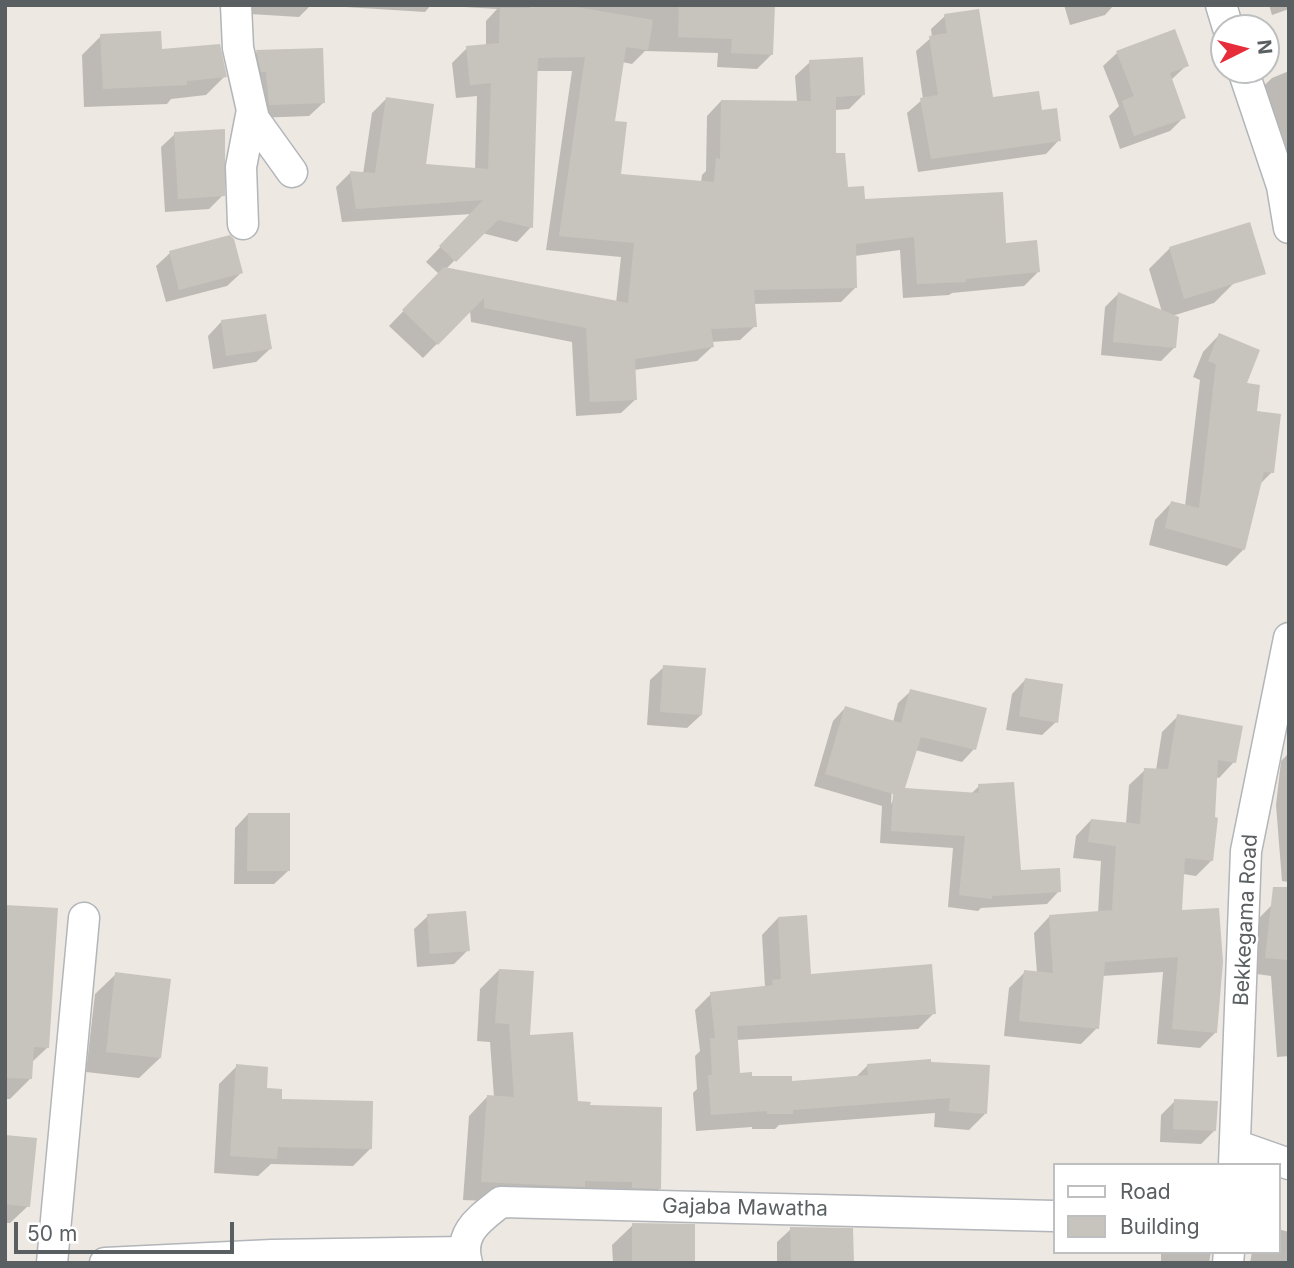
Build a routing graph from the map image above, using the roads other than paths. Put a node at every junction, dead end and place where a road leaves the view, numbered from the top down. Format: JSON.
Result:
{"nodes":[{"id":1,"x":236,"y":5,"type":"edge"},
{"id":2,"x":1247,"y":84,"type":"edge"},
{"id":3,"x":252,"y":110,"type":"junction"},
{"id":4,"x":292,"y":172,"type":"dead end"},
{"id":5,"x":243,"y":224,"type":"dead end"},
{"id":6,"x":1289,"y":228,"type":"edge"},
{"id":7,"x":1289,"y":638,"type":"edge"},
{"id":8,"x":84,"y":918,"type":"dead end"},
{"id":9,"x":1235,"y":1155,"type":"edge"},
{"id":10,"x":1289,"y":1164,"type":"edge"},
{"id":11,"x":1052,"y":1216,"type":"edge"},
{"id":12,"x":465,"y":1257,"type":"edge"},
{"id":13,"x":52,"y":1263,"type":"edge"},
{"id":14,"x":105,"y":1263,"type":"edge"}],
"edges":[{"from":1,"to":3,"type":"street"},
{"from":2,"to":6,"type":"street"},
{"from":3,"to":4,"type":"street"},
{"from":3,"to":5,"type":"street"},
{"from":7,"to":9,"type":"street","name":"Bekkegama Road"},
{"from":8,"to":13,"type":"street"},
{"from":9,"to":10,"type":"street"},
{"from":11,"to":12,"type":"street","name":"Gajaba Mawatha"},
{"from":12,"to":14,"type":"street","name":"Gajaba Mawatha"}]}
